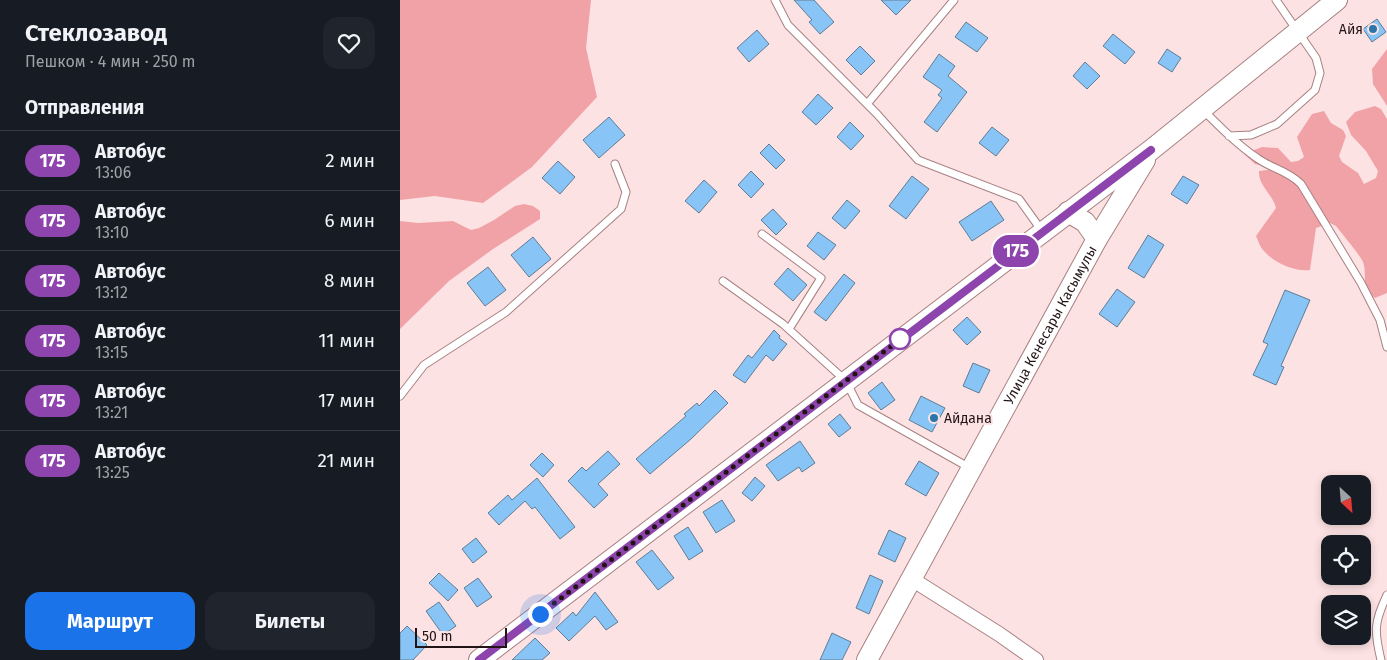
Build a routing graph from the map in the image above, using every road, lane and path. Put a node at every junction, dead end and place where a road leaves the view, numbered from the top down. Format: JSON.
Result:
{"nodes":[{"id":1,"x":775,"y":0,"type":"edge"},
{"id":2,"x":954,"y":0,"type":"edge"},
{"id":3,"x":1276,"y":0,"type":"edge"},
{"id":4,"x":1337,"y":0,"type":"edge"},
{"id":5,"x":1298,"y":30,"type":"junction"},
{"id":6,"x":867,"y":104,"type":"junction"},
{"id":7,"x":1202,"y":109,"type":"junction"},
{"id":8,"x":1229,"y":136,"type":"junction"},
{"id":9,"x":1151,"y":150,"type":"junction"},
{"id":10,"x":615,"y":164,"type":"dead end"},
{"id":11,"x":1068,"y":212,"type":"junction"},
{"id":12,"x":1042,"y":232,"type":"junction"},
{"id":13,"x":762,"y":234,"type":"dead end"},
{"id":14,"x":1097,"y":238,"type":"junction"},
{"id":15,"x":723,"y":281,"type":"dead end"},
{"id":16,"x":789,"y":329,"type":"junction"},
{"id":17,"x":1387,"y":346,"type":"edge"},
{"id":18,"x":846,"y":381,"type":"junction"},
{"id":19,"x":400,"y":396,"type":"edge"},
{"id":20,"x":970,"y":469,"type":"junction"},
{"id":21,"x":910,"y":578,"type":"junction"},
{"id":22,"x":1387,"y":595,"type":"edge"},
{"id":23,"x":479,"y":660,"type":"edge"},
{"id":24,"x":867,"y":660,"type":"edge"},
{"id":25,"x":1036,"y":660,"type":"edge"},
{"id":26,"x":1381,"y":660,"type":"edge"}],
"edges":[{"from":1,"to":6,"type":"lane"},
{"from":2,"to":6,"type":"lane"},
{"from":3,"to":5,"type":"lane"},
{"from":4,"to":5,"type":"main road"},
{"from":5,"to":7,"type":"main road"},
{"from":5,"to":8,"type":"lane"},
{"from":6,"to":12,"type":"lane"},
{"from":7,"to":8,"type":"lane"},
{"from":7,"to":9,"type":"main road"},
{"from":8,"to":17,"type":"lane"},
{"from":9,"to":11,"type":"main road"},
{"from":9,"to":14,"type":"main road","name":"Улица Кенесары Касымулы"},
{"from":10,"to":19,"type":"lane"},
{"from":11,"to":12,"type":"main road"},
{"from":11,"to":14,"type":"main road"},
{"from":12,"to":18,"type":"main road"},
{"from":13,"to":16,"type":"lane"},
{"from":14,"to":20,"type":"main road","name":"Улица Кенесары Касымулы"},
{"from":15,"to":16,"type":"lane"},
{"from":16,"to":18,"type":"lane"},
{"from":18,"to":20,"type":"lane"},
{"from":18,"to":23,"type":"main road"},
{"from":20,"to":21,"type":"main road","name":"Улица Кенесары Касымулы"},
{"from":21,"to":24,"type":"main road","name":"Улица Кенесары Касымулы"},
{"from":21,"to":25,"type":"street"},
{"from":22,"to":26,"type":"lane"}]}
